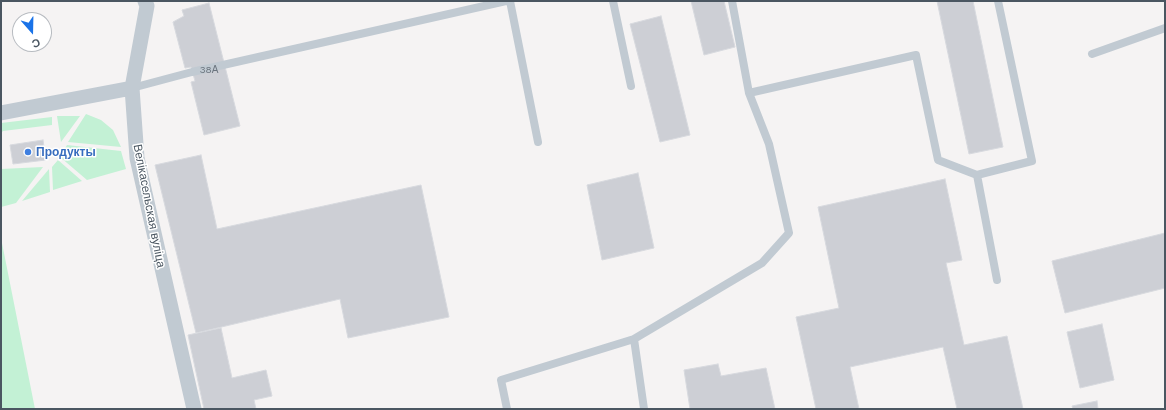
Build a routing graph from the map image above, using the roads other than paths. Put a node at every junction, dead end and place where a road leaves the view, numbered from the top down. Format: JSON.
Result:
{"nodes":[{"id":1,"x":145,"y":1,"type":"edge"},
{"id":2,"x":506,"y":1,"type":"edge"},
{"id":3,"x":510,"y":1,"type":"edge"},
{"id":4,"x":614,"y":1,"type":"edge"},
{"id":5,"x":732,"y":1,"type":"edge"},
{"id":6,"x":998,"y":1,"type":"edge"},
{"id":7,"x":1165,"y":28,"type":"edge"},
{"id":8,"x":1092,"y":54,"type":"dead end"},
{"id":9,"x":631,"y":86,"type":"dead end"},
{"id":10,"x":132,"y":88,"type":"junction"},
{"id":11,"x":749,"y":93,"type":"junction"},
{"id":12,"x":1,"y":113,"type":"edge"},
{"id":13,"x":538,"y":142,"type":"dead end"},
{"id":14,"x":977,"y":175,"type":"junction"},
{"id":15,"x":996,"y":280,"type":"dead end"},
{"id":16,"x":634,"y":339,"type":"junction"},
{"id":17,"x":194,"y":409,"type":"edge"},
{"id":18,"x":507,"y":409,"type":"edge"},
{"id":19,"x":644,"y":409,"type":"edge"}],
"edges":[{"from":1,"to":10,"type":"street","name":"Велікасельская вуліца"},
{"from":2,"to":10,"type":"lane"},
{"from":3,"to":13,"type":"lane"},
{"from":4,"to":9,"type":"lane"},
{"from":5,"to":11,"type":"lane"},
{"from":6,"to":14,"type":"lane"},
{"from":7,"to":8,"type":"lane"},
{"from":10,"to":12,"type":"street"},
{"from":10,"to":17,"type":"street","name":"Велікасельская вуліца"},
{"from":11,"to":14,"type":"lane"},
{"from":11,"to":16,"type":"lane"},
{"from":14,"to":15,"type":"lane"},
{"from":16,"to":18,"type":"lane"},
{"from":16,"to":19,"type":"lane"}]}
